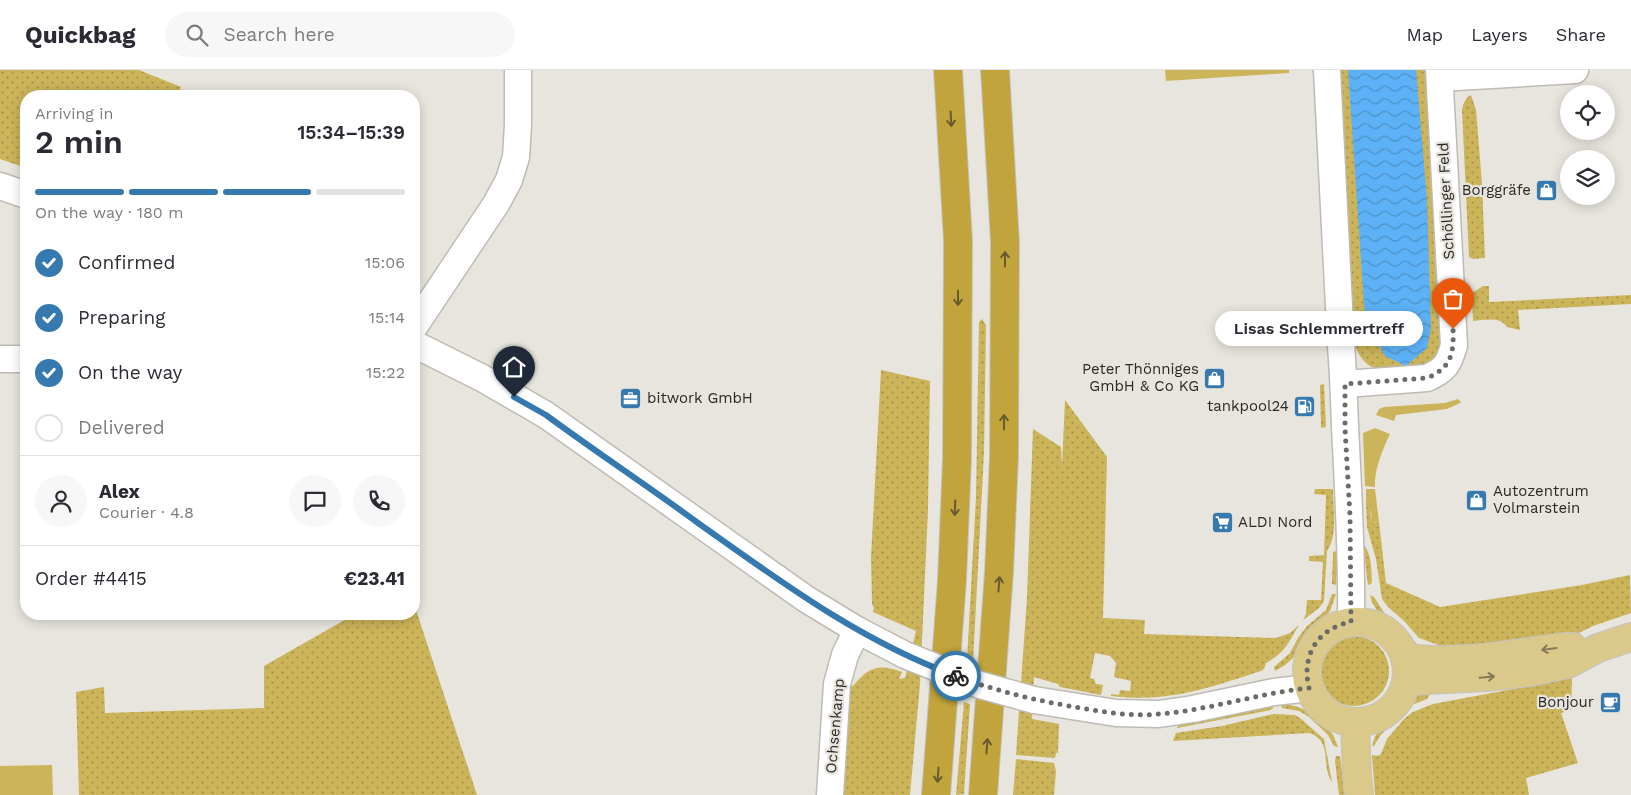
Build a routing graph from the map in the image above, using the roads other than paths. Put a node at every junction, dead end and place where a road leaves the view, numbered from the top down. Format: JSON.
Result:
{"nodes":[{"id":1,"x":518,"y":70,"type":"edge"},
{"id":2,"x":948,"y":70,"type":"edge"},
{"id":3,"x":995,"y":70,"type":"edge"},
{"id":4,"x":1327,"y":70,"type":"edge"},
{"id":5,"x":1574,"y":70,"type":"edge"},
{"id":6,"x":1440,"y":74,"type":"edge"},
{"id":7,"x":0,"y":186,"type":"edge"},
{"id":8,"x":20,"y":193,"type":"edge"},
{"id":9,"x":420,"y":318,"type":"edge"},
{"id":10,"x":420,"y":347,"type":"edge"},
{"id":11,"x":0,"y":359,"type":"edge"},
{"id":12,"x":20,"y":359,"type":"edge"},
{"id":13,"x":1345,"y":384,"type":"junction"},
{"id":14,"x":1351,"y":622,"type":"junction"},
{"id":15,"x":857,"y":630,"type":"junction"},
{"id":16,"x":1631,"y":637,"type":"edge"},
{"id":17,"x":1406,"y":669,"type":"junction"},
{"id":18,"x":1309,"y":688,"type":"junction"},
{"id":19,"x":1355,"y":723,"type":"junction"},
{"id":20,"x":830,"y":795,"type":"edge"},
{"id":21,"x":936,"y":795,"type":"edge"},
{"id":22,"x":983,"y":795,"type":"edge"},
{"id":23,"x":1359,"y":795,"type":"edge"}],
"edges":[{"from":1,"to":9,"type":"street"},
{"from":2,"to":21,"type":"highway","one_way":true},
{"from":22,"to":3,"type":"highway","one_way":true},
{"from":4,"to":13,"type":"street"},
{"from":5,"to":6,"type":"street","name":"Schöllinger Feld"},
{"from":6,"to":13,"type":"street","name":"Schöllinger Feld"},
{"from":7,"to":8,"type":"street"},
{"from":10,"to":15,"type":"street"},
{"from":11,"to":12,"type":"street"},
{"from":13,"to":14,"type":"street"},
{"from":14,"to":17,"type":"main road"},
{"from":14,"to":18,"type":"main road"},
{"from":15,"to":18,"type":"street","bridge":true},
{"from":15,"to":20,"type":"street","name":"Ochsenkamp"},
{"from":16,"to":17,"type":"main road"},
{"from":17,"to":19,"type":"main road"},
{"from":18,"to":19,"type":"main road"},
{"from":19,"to":23,"type":"main road"}]}
